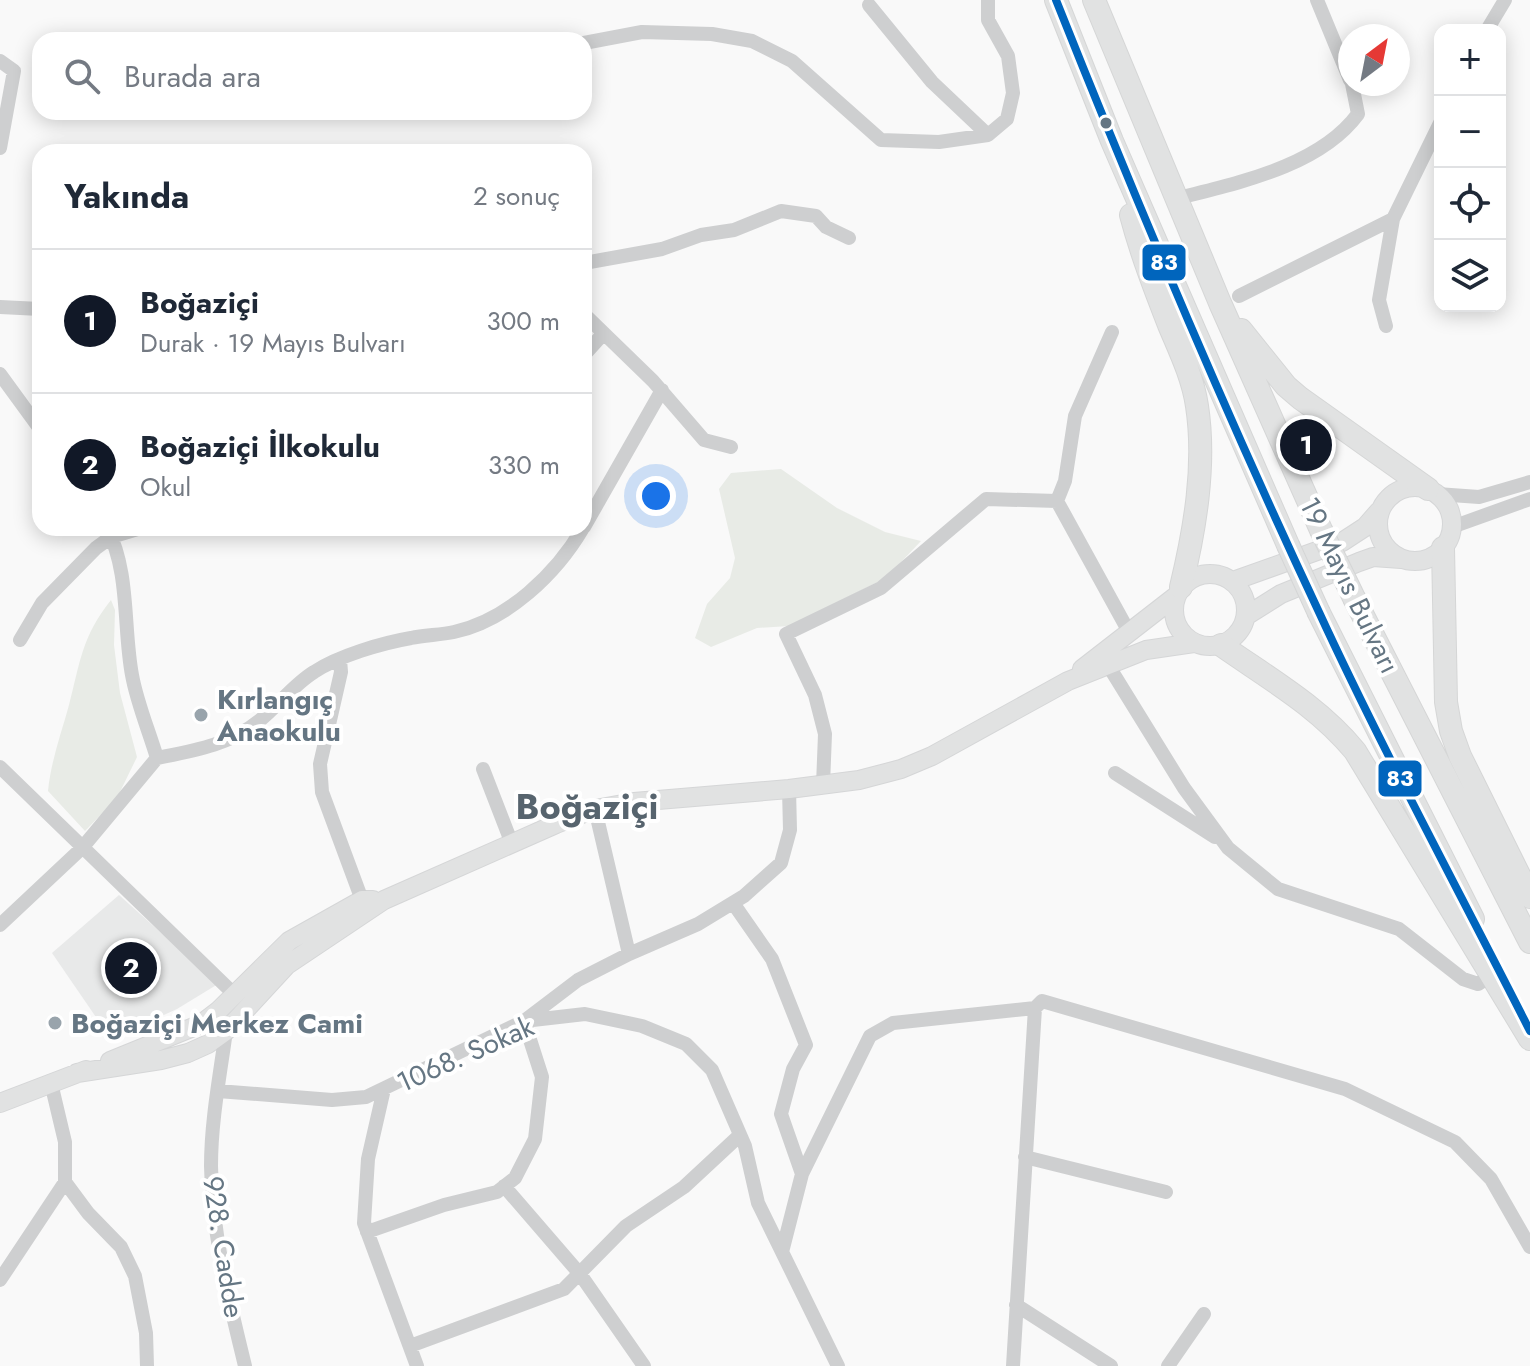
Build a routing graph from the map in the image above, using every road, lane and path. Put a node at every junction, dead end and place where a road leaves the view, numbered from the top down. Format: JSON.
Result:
{"nodes":[{"id":1,"x":988,"y":0,"type":"edge"},
{"id":2,"x":1056,"y":0,"type":"edge"},
{"id":3,"x":1094,"y":0,"type":"edge"},
{"id":4,"x":1317,"y":0,"type":"edge"},
{"id":5,"x":1505,"y":0,"type":"edge"},
{"id":6,"x":869,"y":5,"type":"dead end"},
{"id":7,"x":1491,"y":24,"type":"edge"},
{"id":8,"x":592,"y":41,"type":"edge"},
{"id":9,"x":1338,"y":51,"type":"edge"},
{"id":10,"x":0,"y":61,"type":"edge"},
{"id":11,"x":1354,"y":96,"type":"edge"},
{"id":12,"x":988,"y":135,"type":"junction"},
{"id":13,"x":1434,"y":135,"type":"edge"},
{"id":14,"x":1112,"y":141,"type":"junction"},
{"id":15,"x":0,"y":148,"type":"edge"},
{"id":16,"x":1175,"y":199,"type":"junction"},
{"id":17,"x":1393,"y":219,"type":"junction"},
{"id":18,"x":849,"y":238,"type":"dead end"},
{"id":19,"x":592,"y":262,"type":"edge"},
{"id":20,"x":1229,"y":300,"type":"junction"},
{"id":21,"x":0,"y":307,"type":"edge"},
{"id":22,"x":32,"y":309,"type":"edge"},
{"id":23,"x":592,"y":322,"type":"edge"},
{"id":24,"x":1386,"y":326,"type":"dead end"},
{"id":25,"x":1112,"y":332,"type":"dead end"},
{"id":26,"x":603,"y":334,"type":"junction"},
{"id":27,"x":592,"y":346,"type":"edge"},
{"id":28,"x":0,"y":374,"type":"edge"},
{"id":29,"x":662,"y":390,"type":"junction"},
{"id":30,"x":32,"y":418,"type":"edge"},
{"id":31,"x":731,"y":447,"type":"dead end"},
{"id":32,"x":1530,"y":482,"type":"edge"},
{"id":33,"x":1432,"y":492,"type":"junction"},
{"id":34,"x":1530,"y":499,"type":"edge"},
{"id":35,"x":1057,"y":501,"type":"junction"},
{"id":36,"x":1379,"y":511,"type":"junction"},
{"id":37,"x":592,"y":513,"type":"edge"},
{"id":38,"x":1452,"y":527,"type":"junction"},
{"id":39,"x":106,"y":536,"type":"edge"},
{"id":40,"x":110,"y":536,"type":"edge"},
{"id":41,"x":579,"y":536,"type":"edge"},
{"id":42,"x":1443,"y":548,"type":"junction"},
{"id":43,"x":1401,"y":559,"type":"junction"},
{"id":44,"x":1233,"y":581,"type":"junction"},
{"id":45,"x":1179,"y":592,"type":"junction"},
{"id":46,"x":1246,"y":616,"type":"junction"},
{"id":47,"x":1129,"y":632,"type":"junction"},
{"id":48,"x":20,"y":640,"type":"dead end"},
{"id":49,"x":1194,"y":643,"type":"junction"},
{"id":50,"x":1221,"y":645,"type":"junction"},
{"id":51,"x":340,"y":659,"type":"junction"},
{"id":52,"x":1108,"y":665,"type":"junction"},
{"id":53,"x":1068,"y":681,"type":"junction"},
{"id":54,"x":157,"y":758,"type":"junction"},
{"id":55,"x":0,"y":767,"type":"edge"},
{"id":56,"x":483,"y":769,"type":"dead end"},
{"id":57,"x":1115,"y":773,"type":"dead end"},
{"id":58,"x":823,"y":785,"type":"junction"},
{"id":59,"x":789,"y":789,"type":"junction"},
{"id":60,"x":595,"y":809,"type":"junction"},
{"id":61,"x":512,"y":844,"type":"junction"},
{"id":62,"x":82,"y":848,"type":"junction"},
{"id":63,"x":1228,"y":848,"type":"junction"},
{"id":64,"x":1530,"y":897,"type":"edge"},
{"id":65,"x":362,"y":900,"type":"junction"},
{"id":66,"x":384,"y":900,"type":"junction"},
{"id":67,"x":733,"y":903,"type":"junction"},
{"id":68,"x":0,"y":925,"type":"edge"},
{"id":69,"x":1530,"y":942,"type":"edge"},
{"id":70,"x":629,"y":954,"type":"junction"},
{"id":71,"x":1492,"y":975,"type":"junction"},
{"id":72,"x":230,"y":998,"type":"junction"},
{"id":73,"x":1035,"y":1008,"type":"junction"},
{"id":74,"x":524,"y":1021,"type":"junction"},
{"id":75,"x":226,"y":1031,"type":"junction"},
{"id":76,"x":1530,"y":1031,"type":"edge"},
{"id":77,"x":1530,"y":1039,"type":"edge"},
{"id":78,"x":77,"y":1073,"type":"junction"},
{"id":79,"x":51,"y":1083,"type":"junction"},
{"id":80,"x":384,"y":1089,"type":"junction"},
{"id":81,"x":218,"y":1091,"type":"junction"},
{"id":82,"x":1,"y":1100,"type":"edge"},
{"id":83,"x":740,"y":1135,"type":"junction"},
{"id":84,"x":1025,"y":1157,"type":"junction"},
{"id":85,"x":802,"y":1174,"type":"junction"},
{"id":86,"x":65,"y":1182,"type":"junction"},
{"id":87,"x":504,"y":1186,"type":"junction"},
{"id":88,"x":1166,"y":1192,"type":"dead end"},
{"id":89,"x":367,"y":1232,"type":"junction"},
{"id":90,"x":1530,"y":1247,"type":"edge"},
{"id":91,"x":782,"y":1252,"type":"junction"},
{"id":92,"x":580,"y":1274,"type":"junction"},
{"id":93,"x":0,"y":1280,"type":"edge"},
{"id":94,"x":1016,"y":1305,"type":"junction"},
{"id":95,"x":1204,"y":1314,"type":"dead end"},
{"id":96,"x":410,"y":1346,"type":"junction"},
{"id":97,"x":147,"y":1366,"type":"edge"},
{"id":98,"x":245,"y":1366,"type":"edge"},
{"id":99,"x":417,"y":1366,"type":"edge"},
{"id":100,"x":644,"y":1366,"type":"edge"},
{"id":101,"x":838,"y":1366,"type":"edge"},
{"id":102,"x":1013,"y":1366,"type":"edge"},
{"id":103,"x":1111,"y":1366,"type":"edge"},
{"id":104,"x":1168,"y":1366,"type":"edge"}],
"edges":[{"from":1,"to":12,"type":"street"},
{"from":2,"to":14,"type":"highway","name":"19 Mayıs Bulvarı"},
{"from":3,"to":16,"type":"highway","name":"19 Mayıs Bulvarı"},
{"from":4,"to":9,"type":"street"},
{"from":5,"to":7,"type":"street"},
{"from":6,"to":12,"type":"street"},
{"from":8,"to":12,"type":"street"},
{"from":10,"to":15,"type":"street"},
{"from":11,"to":16,"type":"street"},
{"from":13,"to":17,"type":"street"},
{"from":14,"to":45,"type":"highway"},
{"from":14,"to":76,"type":"highway","name":"19 Mayıs Bulvarı","bridge":true},
{"from":16,"to":20,"type":"highway","name":"19 Mayıs Bulvarı"},
{"from":17,"to":20,"type":"street"},
{"from":17,"to":24,"type":"street"},
{"from":18,"to":19,"type":"street"},
{"from":20,"to":33,"type":"highway"},
{"from":20,"to":69,"type":"highway","name":"19 Mayıs Bulvarı","bridge":true},
{"from":21,"to":22,"type":"street"},
{"from":23,"to":26,"type":"street"},
{"from":25,"to":35,"type":"street"},
{"from":26,"to":27,"type":"street"},
{"from":26,"to":29,"type":"street"},
{"from":28,"to":30,"type":"street"},
{"from":29,"to":31,"type":"street"},
{"from":29,"to":37,"type":"street"},
{"from":32,"to":33,"type":"street"},
{"from":33,"to":36,"type":"main road"},
{"from":33,"to":38,"type":"main road"},
{"from":34,"to":38,"type":"street"},
{"from":35,"to":47,"type":"street"},
{"from":35,"to":58,"type":"street"},
{"from":36,"to":43,"type":"main road"},
{"from":36,"to":44,"type":"main road"},
{"from":38,"to":42,"type":"main road"},
{"from":39,"to":48,"type":"street"},
{"from":40,"to":54,"type":"street"},
{"from":41,"to":51,"type":"street"},
{"from":42,"to":43,"type":"main road"},
{"from":42,"to":64,"type":"highway"},
{"from":43,"to":46,"type":"main road"},
{"from":44,"to":45,"type":"main road"},
{"from":44,"to":46,"type":"main road"},
{"from":45,"to":47,"type":"main road"},
{"from":45,"to":49,"type":"main road"},
{"from":46,"to":50,"type":"main road"},
{"from":47,"to":53,"type":"main road"},
{"from":49,"to":50,"type":"main road"},
{"from":49,"to":52,"type":"main road"},
{"from":50,"to":71,"type":"highway"},
{"from":51,"to":54,"type":"street"},
{"from":51,"to":65,"type":"street"},
{"from":52,"to":53,"type":"main road"},
{"from":52,"to":63,"type":"street"},
{"from":53,"to":58,"type":"main road"},
{"from":54,"to":62,"type":"street"},
{"from":55,"to":62,"type":"street"},
{"from":56,"to":61,"type":"street"},
{"from":57,"to":63,"type":"street"},
{"from":58,"to":59,"type":"main road"},
{"from":59,"to":60,"type":"main road"},
{"from":59,"to":67,"type":"street"},
{"from":60,"to":61,"type":"main road"},
{"from":60,"to":70,"type":"street"},
{"from":61,"to":66,"type":"main road"},
{"from":62,"to":68,"type":"street"},
{"from":62,"to":72,"type":"street"},
{"from":63,"to":71,"type":"street"},
{"from":65,"to":66,"type":"main road"},
{"from":65,"to":72,"type":"main road"},
{"from":66,"to":75,"type":"main road"},
{"from":67,"to":70,"type":"street"},
{"from":67,"to":85,"type":"street"},
{"from":70,"to":74,"type":"street"},
{"from":71,"to":77,"type":"highway"},
{"from":72,"to":75,"type":"main road"},
{"from":72,"to":78,"type":"main road"},
{"from":73,"to":84,"type":"street"},
{"from":73,"to":85,"type":"street"},
{"from":73,"to":90,"type":"street"},
{"from":74,"to":80,"type":"street","name":"1068. Sokak"},
{"from":74,"to":83,"type":"street","name":"1068. Sokak"},
{"from":74,"to":87,"type":"street"},
{"from":75,"to":78,"type":"main road"},
{"from":75,"to":81,"type":"street","name":"928. Cadde"},
{"from":78,"to":79,"type":"main road"},
{"from":79,"to":82,"type":"main road"},
{"from":79,"to":86,"type":"street"},
{"from":80,"to":81,"type":"street","name":"1068. Sokak"},
{"from":80,"to":89,"type":"street"},
{"from":81,"to":98,"type":"street","name":"928. Cadde"},
{"from":83,"to":91,"type":"street","name":"1068. Sokak"},
{"from":83,"to":92,"type":"street"},
{"from":84,"to":88,"type":"street"},
{"from":84,"to":94,"type":"street"},
{"from":85,"to":91,"type":"street"},
{"from":86,"to":93,"type":"street"},
{"from":86,"to":97,"type":"street"},
{"from":87,"to":89,"type":"street"},
{"from":87,"to":92,"type":"street"},
{"from":89,"to":96,"type":"street"},
{"from":91,"to":101,"type":"street","name":"1068. Sokak"},
{"from":92,"to":96,"type":"street"},
{"from":92,"to":100,"type":"street"},
{"from":94,"to":102,"type":"street"},
{"from":94,"to":103,"type":"street"},
{"from":95,"to":104,"type":"street"},
{"from":96,"to":99,"type":"street"}]}
